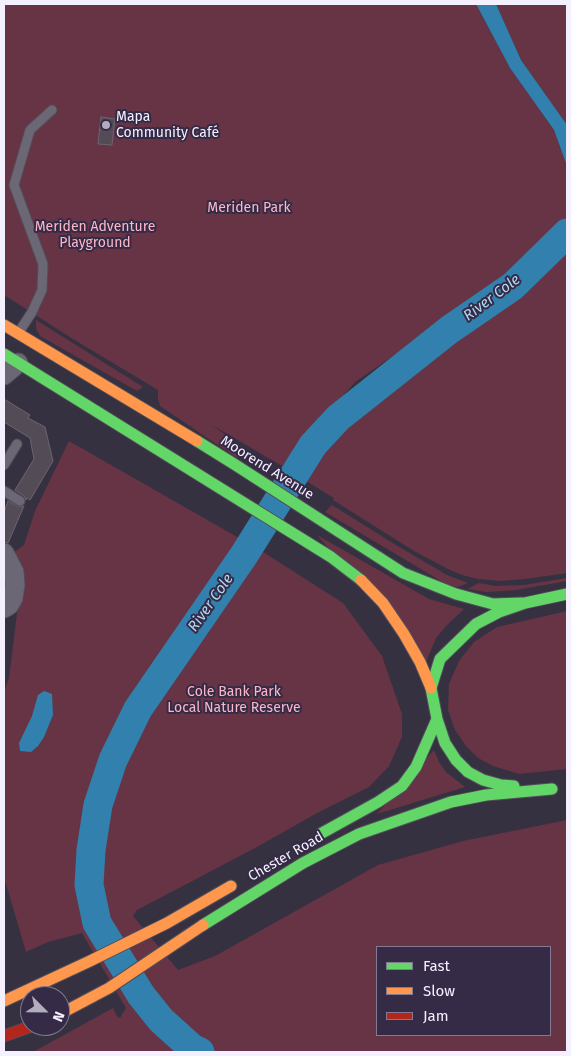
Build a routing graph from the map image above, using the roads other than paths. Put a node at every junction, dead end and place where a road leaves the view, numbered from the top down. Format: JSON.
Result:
{"nodes":[{"id":1,"x":52,"y":110,"type":"dead end"},
{"id":2,"x":4,"y":326,"type":"edge"},
{"id":3,"x":18,"y":334,"type":"junction"},
{"id":4,"x":9,"y":364,"type":"edge"},
{"id":5,"x":17,"y":444,"type":"dead end"},
{"id":6,"x":4,"y":465,"type":"edge"},
{"id":7,"x":4,"y":491,"type":"edge"},
{"id":8,"x":20,"y":501,"type":"dead end"},
{"id":9,"x":4,"y":553,"type":"edge"},
{"id":10,"x":567,"y":594,"type":"edge"},
{"id":11,"x":525,"y":603,"type":"junction"},
{"id":12,"x":4,"y":608,"type":"edge"},
{"id":13,"x":431,"y":688,"type":"junction"},
{"id":14,"x":437,"y":719,"type":"junction"},
{"id":15,"x":314,"y":838,"type":"dead end"},
{"id":16,"x":240,"y":881,"type":"dead end"},
{"id":17,"x":4,"y":1001,"type":"edge"},
{"id":18,"x":70,"y":1009,"type":"edge"},
{"id":19,"x":20,"y":1030,"type":"edge"},
{"id":20,"x":4,"y":1036,"type":"edge"}],
"edges":[{"from":1,"to":3,"type":"lane"},
{"from":2,"to":3,"type":"main road","name":"Moorend Avenue"},
{"from":3,"to":11,"type":"main road","name":"Moorend Avenue"},
{"from":4,"to":13,"type":"main road"},
{"from":5,"to":6,"type":"lane"},
{"from":7,"to":8,"type":"lane"},
{"from":9,"to":12,"type":"street"},
{"from":10,"to":11,"type":"main road"},
{"from":11,"to":13,"type":"main road"},
{"from":13,"to":14,"type":"main road"},
{"from":14,"to":15,"type":"main road","name":"Chester Road"},
{"from":14,"to":18,"type":"main road","name":"Chester Road"},
{"from":16,"to":17,"type":"main road","name":"Chester Road"},
{"from":19,"to":20,"type":"main road"}]}
